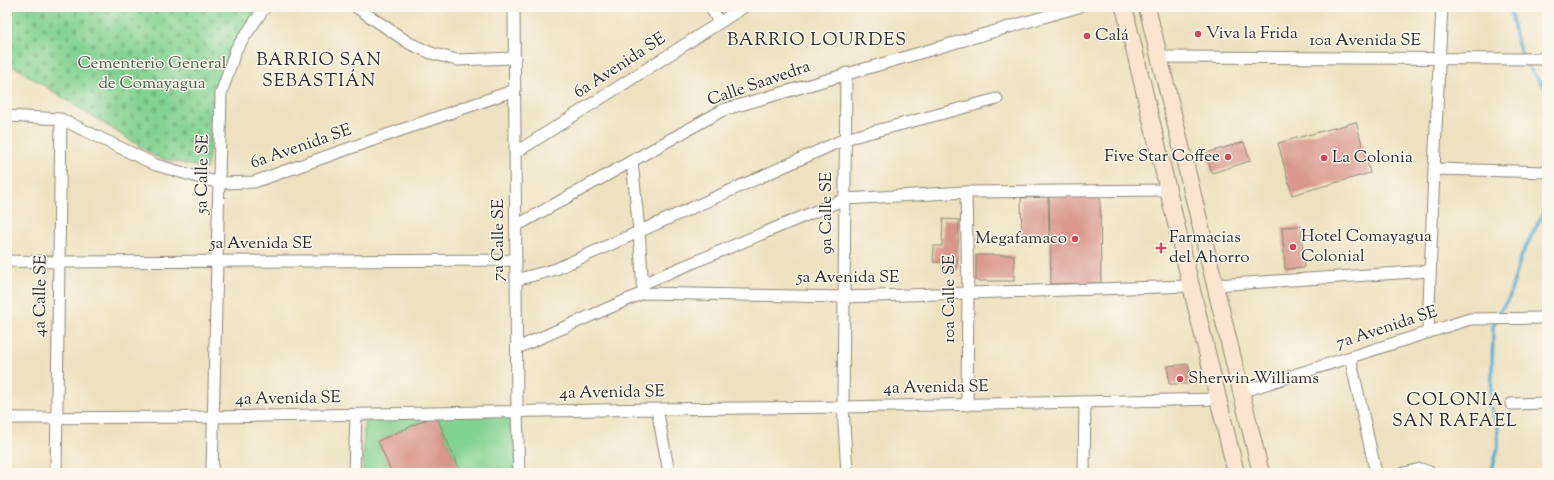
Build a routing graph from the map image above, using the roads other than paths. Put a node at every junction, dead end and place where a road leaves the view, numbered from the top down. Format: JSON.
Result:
{"nodes":[{"id":1,"x":265,"y":7,"type":"edge"},
{"id":2,"x":356,"y":7,"type":"edge"},
{"id":3,"x":514,"y":7,"type":"edge"},
{"id":4,"x":711,"y":7,"type":"edge"},
{"id":5,"x":744,"y":7,"type":"edge"},
{"id":6,"x":1078,"y":7,"type":"edge"},
{"id":7,"x":1124,"y":7,"type":"edge"},
{"id":8,"x":1147,"y":7,"type":"edge"},
{"id":9,"x":1442,"y":7,"type":"edge"},
{"id":10,"x":719,"y":23,"type":"junction"},
{"id":11,"x":515,"y":58,"type":"junction"},
{"id":12,"x":1160,"y":58,"type":"junction"},
{"id":13,"x":1440,"y":59,"type":"junction"},
{"id":14,"x":1547,"y":59,"type":"edge"},
{"id":15,"x":846,"y":73,"type":"junction"},
{"id":16,"x":515,"y":90,"type":"junction"},
{"id":17,"x":997,"y":99,"type":"dead end"},
{"id":18,"x":7,"y":116,"type":"edge"},
{"id":19,"x":61,"y":119,"type":"junction"},
{"id":20,"x":845,"y":139,"type":"junction"},
{"id":21,"x":515,"y":153,"type":"junction"},
{"id":22,"x":632,"y":161,"type":"junction"},
{"id":23,"x":1434,"y":169,"type":"junction"},
{"id":24,"x":1547,"y":172,"type":"edge"},
{"id":25,"x":220,"y":183,"type":"junction"},
{"id":26,"x":1168,"y":190,"type":"junction"},
{"id":27,"x":966,"y":192,"type":"junction"},
{"id":28,"x":844,"y":199,"type":"junction"},
{"id":29,"x":516,"y":226,"type":"junction"},
{"id":30,"x":639,"y":231,"type":"junction"},
{"id":31,"x":516,"y":260,"type":"junction"},
{"id":32,"x":7,"y":261,"type":"edge"},
{"id":33,"x":218,"y":261,"type":"junction"},
{"id":34,"x":59,"y":262,"type":"junction"},
{"id":35,"x":1430,"y":271,"type":"junction"},
{"id":36,"x":516,"y":280,"type":"junction"},
{"id":37,"x":1215,"y":285,"type":"junction"},
{"id":38,"x":1191,"y":286,"type":"junction"},
{"id":39,"x":642,"y":288,"type":"junction"},
{"id":40,"x":968,"y":293,"type":"junction"},
{"id":41,"x":844,"y":297,"type":"junction"},
{"id":42,"x":1547,"y":318,"type":"edge"},
{"id":43,"x":1428,"y":333,"type":"junction"},
{"id":44,"x":518,"y":348,"type":"junction"},
{"id":45,"x":1350,"y":358,"type":"junction"},
{"id":46,"x":1241,"y":392,"type":"junction"},
{"id":47,"x":1218,"y":399,"type":"junction"},
{"id":48,"x":1085,"y":402,"type":"junction"},
{"id":49,"x":1547,"y":403,"type":"edge"},
{"id":50,"x":1511,"y":404,"type":"dead end"},
{"id":51,"x":966,"y":405,"type":"junction"},
{"id":52,"x":843,"y":407,"type":"junction"},
{"id":53,"x":657,"y":409,"type":"junction"},
{"id":54,"x":517,"y":412,"type":"junction"},
{"id":55,"x":356,"y":415,"type":"junction"},
{"id":56,"x":7,"y":418,"type":"edge"},
{"id":57,"x":57,"y":418,"type":"junction"},
{"id":58,"x":213,"y":418,"type":"junction"},
{"id":59,"x":1430,"y":472,"type":"edge"},
{"id":60,"x":56,"y":473,"type":"edge"},
{"id":61,"x":212,"y":473,"type":"edge"},
{"id":62,"x":354,"y":473,"type":"edge"},
{"id":63,"x":520,"y":473,"type":"edge"},
{"id":64,"x":668,"y":473,"type":"edge"},
{"id":65,"x":847,"y":473,"type":"edge"},
{"id":66,"x":1084,"y":473,"type":"edge"},
{"id":67,"x":1236,"y":473,"type":"edge"},
{"id":68,"x":1261,"y":473,"type":"edge"},
{"id":69,"x":1376,"y":473,"type":"edge"},
{"id":70,"x":1404,"y":473,"type":"edge"}],
"edges":[{"from":1,"to":25,"type":"street","name":"5a Calle SE"},
{"from":2,"to":11,"type":"street"},
{"from":3,"to":11,"type":"street","name":"7a Calle SE"},
{"from":4,"to":10,"type":"street"},
{"from":5,"to":10,"type":"street","name":"6a Avenida SE"},
{"from":6,"to":15,"type":"street","name":"Calle Saavedra"},
{"from":7,"to":26,"type":"main road"},
{"from":8,"to":12,"type":"main road"},
{"from":9,"to":13,"type":"street"},
{"from":10,"to":21,"type":"street","name":"6a Avenida SE"},
{"from":11,"to":16,"type":"street","name":"7a Calle SE"},
{"from":12,"to":13,"type":"street","name":"10a Avenida SE"},
{"from":12,"to":37,"type":"main road"},
{"from":13,"to":14,"type":"street","name":"10a Avenida SE"},
{"from":13,"to":23,"type":"street"},
{"from":15,"to":20,"type":"street","name":"9a Calle SE"},
{"from":15,"to":22,"type":"street","name":"Calle Saavedra"},
{"from":16,"to":21,"type":"street","name":"7a Calle SE"},
{"from":16,"to":25,"type":"street","name":"6a Avenida SE"},
{"from":17,"to":20,"type":"street"},
{"from":18,"to":19,"type":"street","name":"6a Avenida SE"},
{"from":19,"to":25,"type":"street","name":"6a Avenida SE"},
{"from":19,"to":34,"type":"street","name":"4a Calle SE"},
{"from":20,"to":28,"type":"street","name":"9a Calle SE"},
{"from":20,"to":30,"type":"street"},
{"from":21,"to":29,"type":"street","name":"7a Calle SE"},
{"from":22,"to":29,"type":"street","name":"Calle Saavedra"},
{"from":22,"to":30,"type":"street"},
{"from":23,"to":24,"type":"street"},
{"from":23,"to":35,"type":"street"},
{"from":25,"to":33,"type":"street","name":"5a Calle SE"},
{"from":26,"to":27,"type":"street"},
{"from":26,"to":38,"type":"main road"},
{"from":27,"to":28,"type":"street"},
{"from":27,"to":40,"type":"street","name":"10a Calle SE"},
{"from":28,"to":39,"type":"street"},
{"from":28,"to":41,"type":"street","name":"9a Calle SE"},
{"from":29,"to":31,"type":"street","name":"7a Calle SE"},
{"from":30,"to":36,"type":"street"},
{"from":30,"to":39,"type":"street"},
{"from":31,"to":33,"type":"street","name":"5a Avenida SE"},
{"from":31,"to":36,"type":"street","name":"7a Calle SE"},
{"from":32,"to":34,"type":"street","name":"5a Avenida SE"},
{"from":33,"to":34,"type":"street","name":"5a Avenida SE"},
{"from":33,"to":58,"type":"street","name":"5a Calle SE"},
{"from":34,"to":57,"type":"street","name":"4a Calle SE"},
{"from":35,"to":37,"type":"street"},
{"from":35,"to":43,"type":"street"},
{"from":36,"to":44,"type":"street","name":"7a Calle SE"},
{"from":37,"to":46,"type":"main road"},
{"from":38,"to":40,"type":"street","name":"5a Avenida SE"},
{"from":38,"to":47,"type":"main road"},
{"from":39,"to":41,"type":"street","name":"5a Avenida SE"},
{"from":39,"to":44,"type":"street","name":"5a Avenida SE"},
{"from":40,"to":41,"type":"street","name":"5a Avenida SE"},
{"from":40,"to":51,"type":"street","name":"10a Calle SE"},
{"from":41,"to":52,"type":"street","name":"9a Calle SE"},
{"from":42,"to":43,"type":"street","name":"7a Avenida SE"},
{"from":43,"to":45,"type":"street","name":"7a Avenida SE"},
{"from":44,"to":54,"type":"street","name":"7a Calle SE"},
{"from":45,"to":46,"type":"street","name":"7a Avenida SE"},
{"from":45,"to":69,"type":"street"},
{"from":46,"to":68,"type":"main road"},
{"from":47,"to":48,"type":"street","name":"4a Avenida SE"},
{"from":47,"to":67,"type":"main road"},
{"from":48,"to":51,"type":"street","name":"4a Avenida SE"},
{"from":48,"to":66,"type":"street"},
{"from":49,"to":50,"type":"street"},
{"from":51,"to":52,"type":"street","name":"4a Avenida SE"},
{"from":52,"to":53,"type":"street","name":"4a Avenida SE"},
{"from":52,"to":65,"type":"street","name":"9a Calle SE"},
{"from":53,"to":54,"type":"street","name":"4a Avenida SE"},
{"from":53,"to":64,"type":"street"},
{"from":54,"to":55,"type":"street","name":"4a Avenida SE"},
{"from":54,"to":63,"type":"street","name":"7a Calle SE"},
{"from":55,"to":58,"type":"street","name":"4a Avenida SE"},
{"from":55,"to":62,"type":"street"},
{"from":56,"to":57,"type":"street","name":"4a Avenida SE"},
{"from":57,"to":58,"type":"street","name":"4a Avenida SE"},
{"from":57,"to":60,"type":"street","name":"4a Calle SE"},
{"from":58,"to":61,"type":"street","name":"5a Calle SE"},
{"from":59,"to":70,"type":"street"}]}
